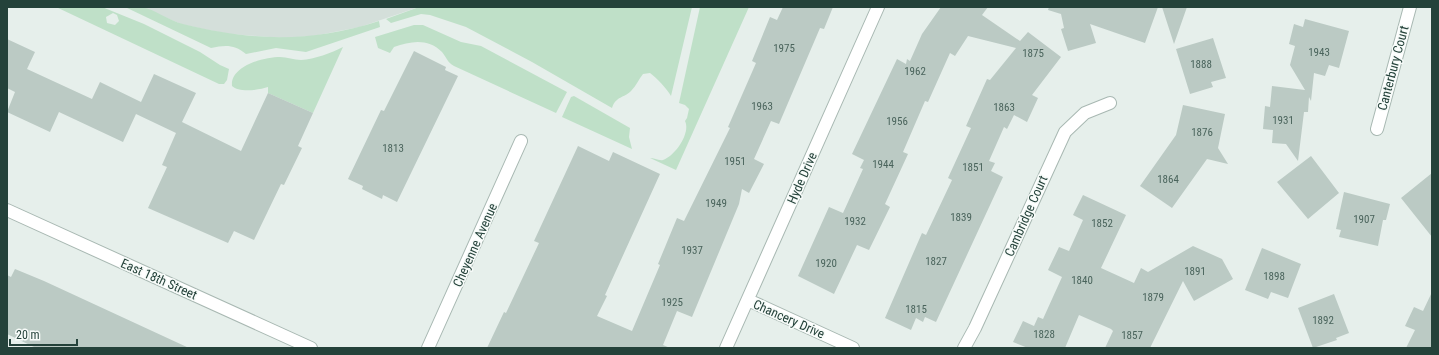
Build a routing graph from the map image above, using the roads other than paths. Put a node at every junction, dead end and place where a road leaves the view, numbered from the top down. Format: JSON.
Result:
{"nodes":[{"id":1,"x":878,"y":7,"type":"edge"},
{"id":2,"x":1410,"y":7,"type":"edge"},
{"id":3,"x":1110,"y":103,"type":"dead end"},
{"id":4,"x":1377,"y":129,"type":"dead end"},
{"id":5,"x":521,"y":141,"type":"dead end"},
{"id":6,"x":7,"y":210,"type":"edge"},
{"id":7,"x":748,"y":300,"type":"junction"},
{"id":8,"x":311,"y":348,"type":"edge"},
{"id":9,"x":428,"y":348,"type":"edge"},
{"id":10,"x":726,"y":348,"type":"edge"},
{"id":11,"x":853,"y":348,"type":"edge"},
{"id":12,"x":964,"y":348,"type":"edge"}],
"edges":[{"from":1,"to":7,"type":"street","name":"Hyde Drive"},
{"from":2,"to":4,"type":"street","name":"Canterbury Court"},
{"from":3,"to":12,"type":"street","name":"Cambridge Court"},
{"from":5,"to":9,"type":"street","name":"Cheyenne Avenue"},
{"from":6,"to":8,"type":"street","name":"East 18th Street"},
{"from":7,"to":10,"type":"street","name":"Hyde Drive"},
{"from":7,"to":11,"type":"street","name":"Chancery Drive"}]}
